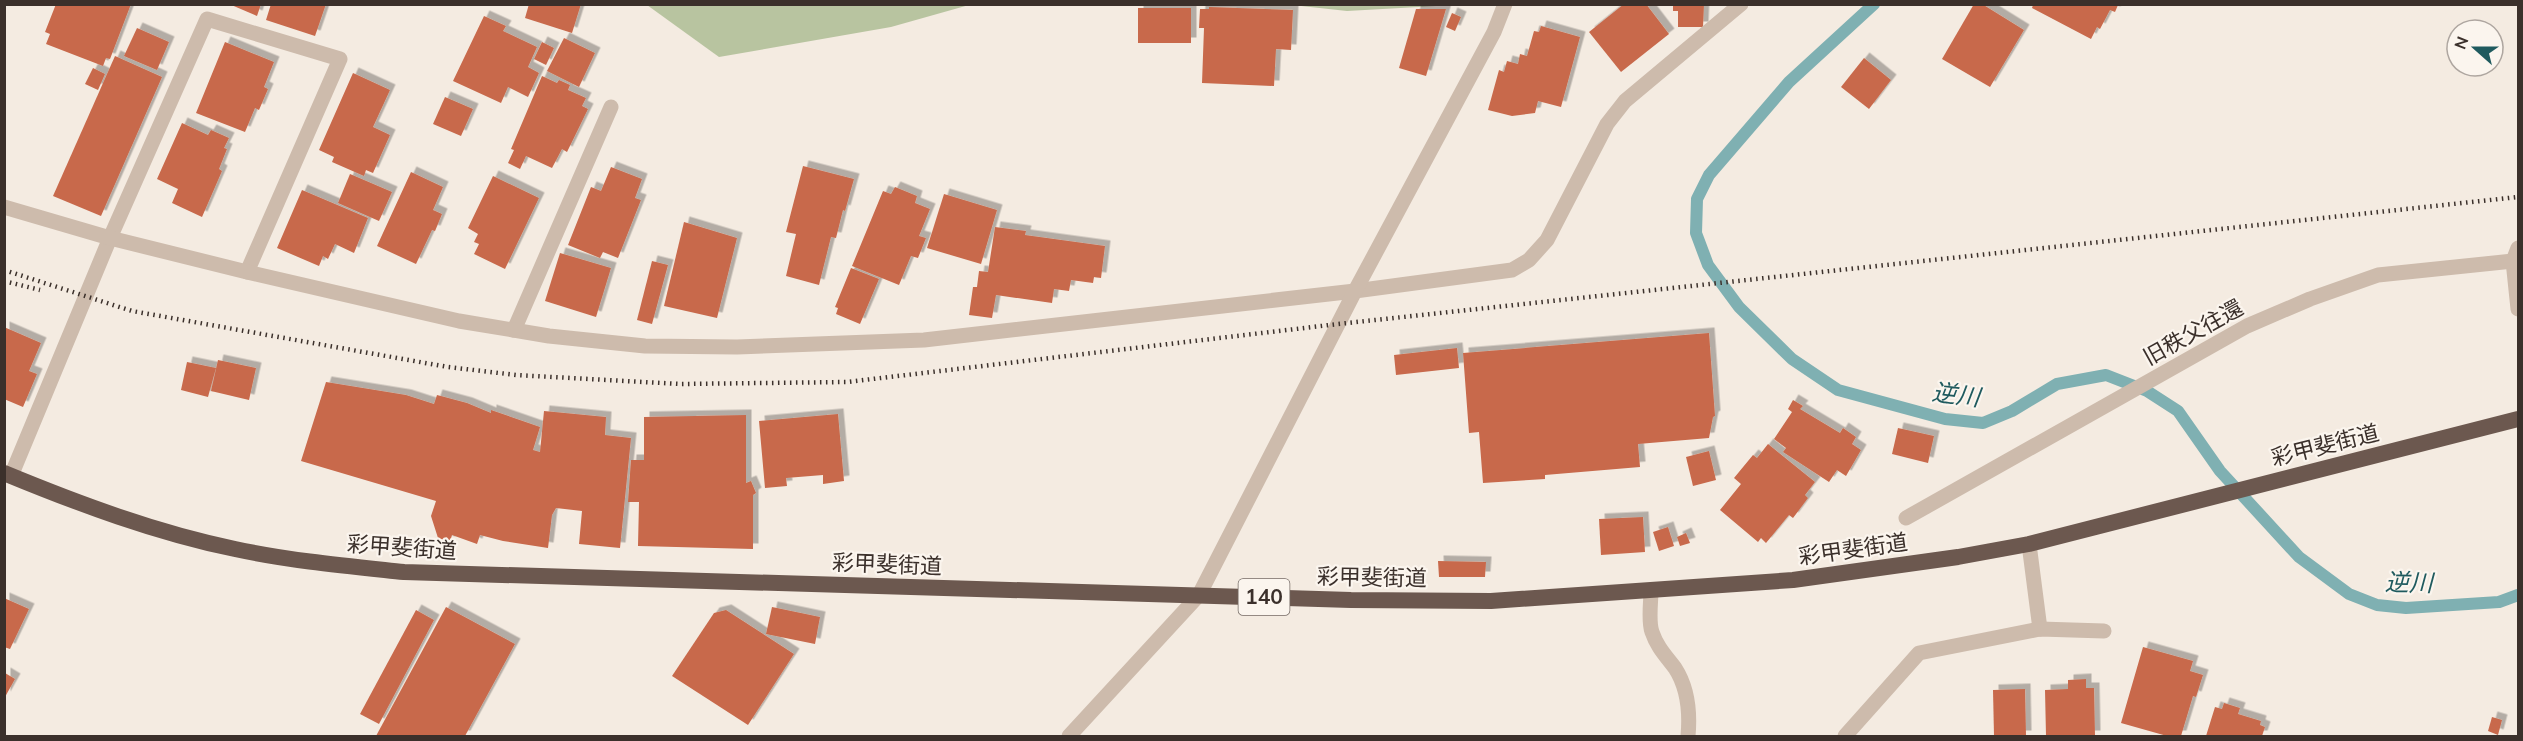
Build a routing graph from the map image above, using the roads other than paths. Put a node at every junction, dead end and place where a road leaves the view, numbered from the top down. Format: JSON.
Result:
{"nodes":[{"id":1,"x":1505,"y":4,"type":"edge"},
{"id":2,"x":1741,"y":4,"type":"edge"},
{"id":3,"x":611,"y":108,"type":"dead end"},
{"id":4,"x":4,"y":207,"type":"edge"},
{"id":5,"x":111,"y":238,"type":"junction"},
{"id":6,"x":2516,"y":254,"type":"edge"},
{"id":7,"x":247,"y":272,"type":"junction"},
{"id":8,"x":1355,"y":291,"type":"junction"},
{"id":9,"x":2518,"y":309,"type":"edge"},
{"id":10,"x":514,"y":330,"type":"junction"},
{"id":11,"x":2518,"y":419,"type":"edge"},
{"id":12,"x":8,"y":474,"type":"edge"},
{"id":13,"x":1906,"y":518,"type":"dead end"},
{"id":14,"x":2029,"y":544,"type":"junction"},
{"id":15,"x":1651,"y":590,"type":"junction"},
{"id":16,"x":1198,"y":595,"type":"junction"},
{"id":17,"x":2040,"y":629,"type":"junction"},
{"id":18,"x":2104,"y":631,"type":"dead end"},
{"id":19,"x":1069,"y":736,"type":"edge"},
{"id":20,"x":1688,"y":736,"type":"edge"},
{"id":21,"x":1845,"y":736,"type":"edge"}],
"edges":[{"from":1,"to":8,"type":"street"},
{"from":2,"to":8,"type":"street"},
{"from":3,"to":10,"type":"street"},
{"from":4,"to":5,"type":"street"},
{"from":5,"to":7,"type":"street"},
{"from":5,"to":7,"type":"street"},
{"from":5,"to":12,"type":"street"},
{"from":6,"to":9,"type":"street"},
{"from":6,"to":13,"type":"street","name":"旧秩父往還"},
{"from":7,"to":10,"type":"street"},
{"from":8,"to":10,"type":"street"},
{"from":8,"to":16,"type":"street"},
{"from":11,"to":14,"type":"highway","name":"彩甲斐街道","number":"140"},
{"from":12,"to":16,"type":"highway","name":"彩甲斐街道","number":"140"},
{"from":14,"to":15,"type":"highway","name":"彩甲斐街道","number":"140"},
{"from":14,"to":17,"type":"street"},
{"from":15,"to":16,"type":"highway","name":"彩甲斐街道","number":"140"},
{"from":15,"to":20,"type":"street"},
{"from":16,"to":19,"type":"street"},
{"from":17,"to":18,"type":"street"},
{"from":17,"to":21,"type":"street"}]}
